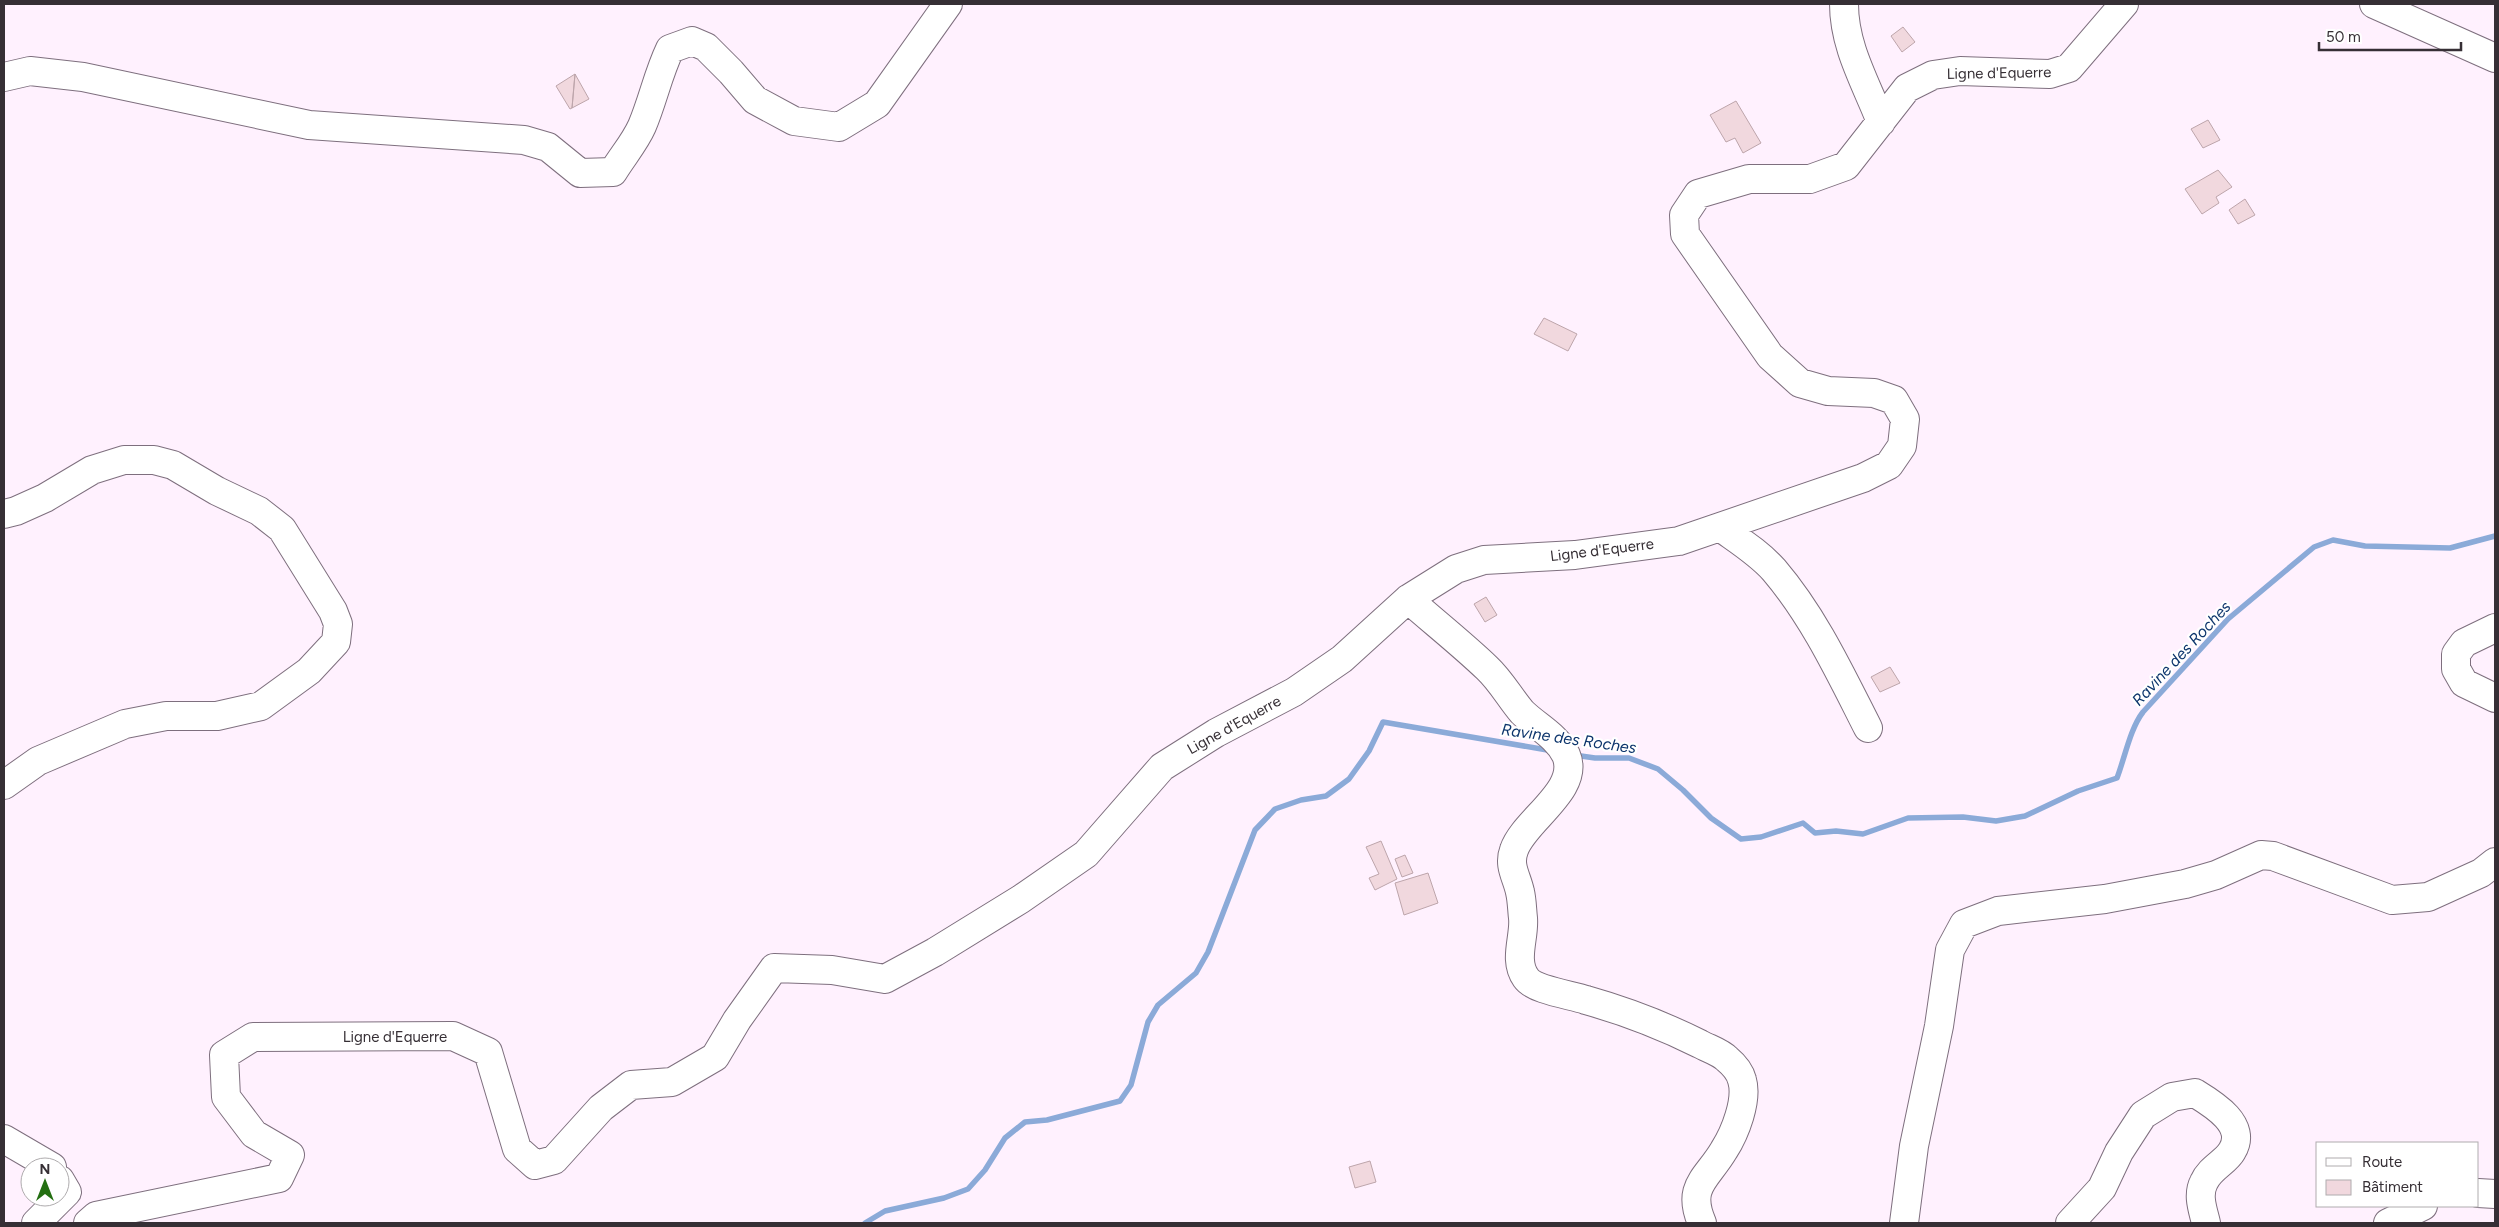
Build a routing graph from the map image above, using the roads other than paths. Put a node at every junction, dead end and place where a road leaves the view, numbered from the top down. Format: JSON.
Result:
{"nodes":[{"id":1,"x":948,"y":4,"type":"edge"},
{"id":2,"x":1844,"y":4,"type":"edge"},
{"id":3,"x":2124,"y":4,"type":"edge"},
{"id":4,"x":2374,"y":4,"type":"edge"},
{"id":5,"x":2495,"y":58,"type":"edge"},
{"id":6,"x":4,"y":77,"type":"edge"},
{"id":7,"x":1881,"y":122,"type":"junction"},
{"id":8,"x":4,"y":514,"type":"edge"},
{"id":9,"x":1720,"y":527,"type":"junction"},
{"id":10,"x":1408,"y":599,"type":"junction"},
{"id":11,"x":2495,"y":628,"type":"edge"},
{"id":12,"x":2495,"y":698,"type":"edge"},
{"id":13,"x":1868,"y":728,"type":"dead end"},
{"id":14,"x":4,"y":785,"type":"edge"},
{"id":15,"x":2495,"y":862,"type":"edge"},
{"id":16,"x":4,"y":1139,"type":"edge"},
{"id":17,"x":35,"y":1157,"type":"edge"},
{"id":18,"x":2479,"y":1193,"type":"edge"},
{"id":19,"x":2495,"y":1194,"type":"edge"},
{"id":20,"x":52,"y":1207,"type":"edge"},
{"id":21,"x":2421,"y":1207,"type":"edge"},
{"id":22,"x":36,"y":1223,"type":"edge"},
{"id":23,"x":88,"y":1223,"type":"edge"},
{"id":24,"x":1702,"y":1223,"type":"edge"},
{"id":25,"x":1904,"y":1223,"type":"edge"},
{"id":26,"x":2070,"y":1223,"type":"edge"},
{"id":27,"x":2206,"y":1223,"type":"edge"},
{"id":28,"x":2388,"y":1223,"type":"edge"}],
"edges":[{"from":1,"to":6,"type":"street"},
{"from":2,"to":7,"type":"street"},
{"from":3,"to":7,"type":"street","name":"Ligne d'Equerre"},
{"from":4,"to":5,"type":"street"},
{"from":7,"to":9,"type":"street","name":"Ligne d'Equerre"},
{"from":8,"to":14,"type":"street"},
{"from":9,"to":10,"type":"street","name":"Ligne d'Equerre"},
{"from":9,"to":13,"type":"street"},
{"from":10,"to":23,"type":"street","name":"Ligne d'Equerre"},
{"from":10,"to":24,"type":"street"},
{"from":11,"to":12,"type":"street"},
{"from":15,"to":25,"type":"street"},
{"from":16,"to":17,"type":"street"},
{"from":18,"to":19,"type":"street"},
{"from":20,"to":22,"type":"street"},
{"from":21,"to":28,"type":"street"},
{"from":26,"to":27,"type":"street"}]}
